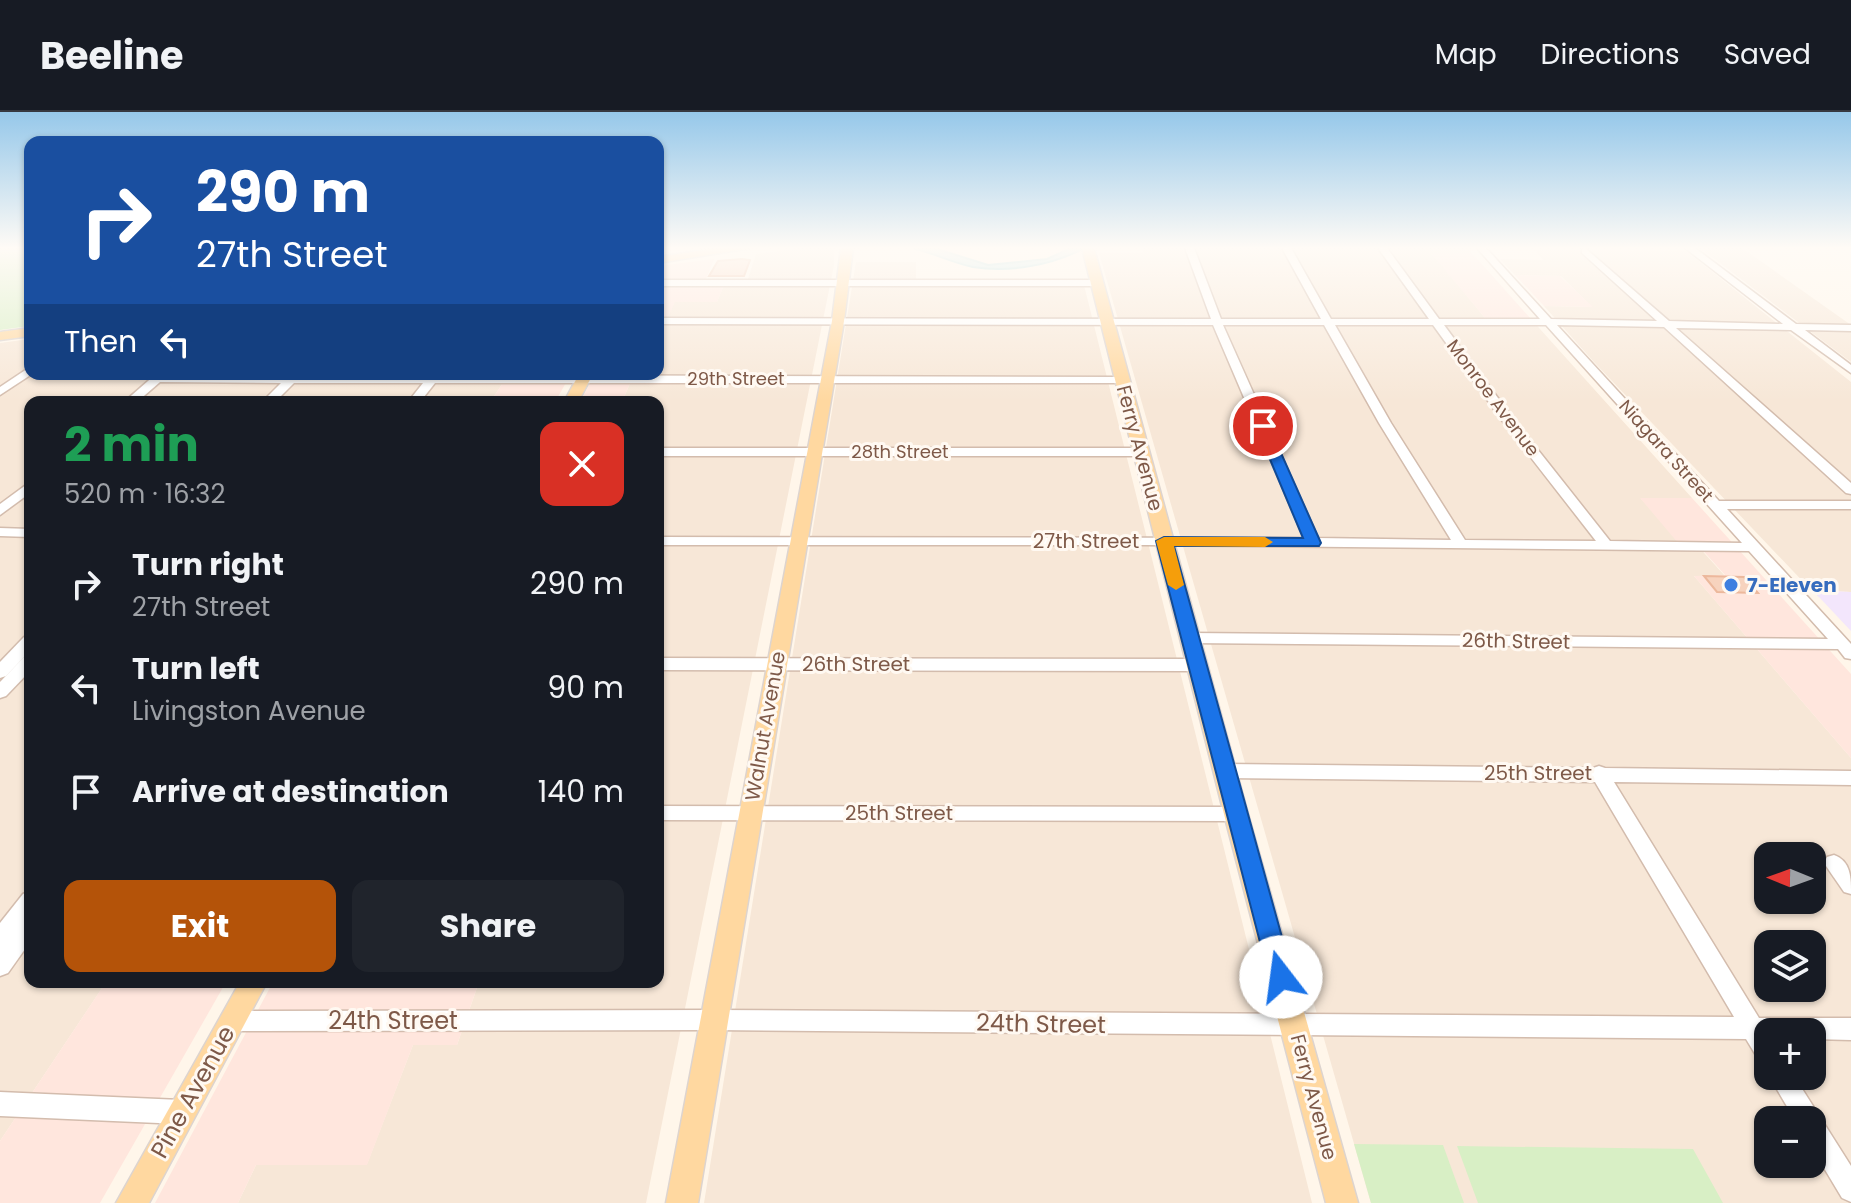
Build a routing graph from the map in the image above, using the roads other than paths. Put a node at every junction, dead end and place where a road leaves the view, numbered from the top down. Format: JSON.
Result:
{"nodes":[{"id":1,"x":842,"y":299,"type":"edge"},
{"id":2,"x":1101,"y":299,"type":"edge"},
{"id":3,"x":1208,"y":299,"type":"edge"},
{"id":4,"x":1314,"y":299,"type":"edge"},
{"id":5,"x":1420,"y":299,"type":"edge"},
{"id":6,"x":1527,"y":299,"type":"edge"},
{"id":7,"x":1638,"y":299,"type":"edge"},
{"id":8,"x":1758,"y":299,"type":"edge"},
{"id":9,"x":664,"y":321,"type":"edge"},
{"id":10,"x":838,"y":321,"type":"junction"},
{"id":11,"x":1107,"y":322,"type":"junction"},
{"id":12,"x":1217,"y":322,"type":"junction"},
{"id":13,"x":1327,"y":322,"type":"junction"},
{"id":14,"x":1437,"y":322,"type":"junction"},
{"id":15,"x":1548,"y":322,"type":"junction"},
{"id":16,"x":1666,"y":324,"type":"junction"},
{"id":17,"x":1794,"y":326,"type":"junction"},
{"id":18,"x":1851,"y":328,"type":"edge"},
{"id":19,"x":24,"y":333,"type":"edge"},
{"id":20,"x":0,"y":336,"type":"edge"},
{"id":21,"x":1851,"y":370,"type":"edge"},
{"id":22,"x":24,"y":374,"type":"edge"},
{"id":23,"x":664,"y":377,"type":"edge"},
{"id":24,"x":155,"y":380,"type":"edge"},
{"id":25,"x":294,"y":380,"type":"edge"},
{"id":26,"x":296,"y":380,"type":"edge"},
{"id":27,"x":437,"y":380,"type":"edge"},
{"id":28,"x":827,"y":380,"type":"junction"},
{"id":29,"x":1123,"y":380,"type":"junction"},
{"id":30,"x":0,"y":392,"type":"edge"},
{"id":31,"x":137,"y":396,"type":"edge"},
{"id":32,"x":275,"y":396,"type":"edge"},
{"id":33,"x":284,"y":396,"type":"edge"},
{"id":34,"x":420,"y":396,"type":"edge"},
{"id":35,"x":664,"y":452,"type":"edge"},
{"id":36,"x":813,"y":452,"type":"junction"},
{"id":37,"x":1142,"y":452,"type":"junction"},
{"id":38,"x":1851,"y":490,"type":"edge"},
{"id":39,"x":24,"y":491,"type":"edge"},
{"id":40,"x":1715,"y":505,"type":"junction"},
{"id":41,"x":1851,"y":505,"type":"edge"},
{"id":42,"x":0,"y":511,"type":"edge"},
{"id":43,"x":0,"y":532,"type":"edge"},
{"id":44,"x":24,"y":533,"type":"edge"},
{"id":45,"x":664,"y":541,"type":"edge"},
{"id":46,"x":798,"y":541,"type":"junction"},
{"id":47,"x":1164,"y":541,"type":"junction"},
{"id":48,"x":1313,"y":543,"type":"junction"},
{"id":49,"x":1461,"y":544,"type":"junction"},
{"id":50,"x":1606,"y":545,"type":"junction"},
{"id":51,"x":1753,"y":547,"type":"junction"},
{"id":52,"x":1190,"y":638,"type":"junction"},
{"id":53,"x":24,"y":647,"type":"edge"},
{"id":54,"x":1846,"y":649,"type":"edge"},
{"id":55,"x":777,"y":663,"type":"junction"},
{"id":56,"x":664,"y":664,"type":"edge"},
{"id":57,"x":1197,"y":665,"type":"junction"},
{"id":58,"x":24,"y":667,"type":"edge"},
{"id":59,"x":0,"y":672,"type":"edge"},
{"id":60,"x":0,"y":692,"type":"edge"},
{"id":61,"x":1225,"y":771,"type":"junction"},
{"id":62,"x":1599,"y":773,"type":"junction"},
{"id":63,"x":1851,"y":778,"type":"edge"},
{"id":64,"x":664,"y":813,"type":"edge"},
{"id":65,"x":750,"y":813,"type":"junction"},
{"id":66,"x":1236,"y":814,"type":"junction"},
{"id":67,"x":1834,"y":863,"type":"dead end"},
{"id":68,"x":1851,"y":886,"type":"edge"},
{"id":69,"x":24,"y":908,"type":"edge"},
{"id":70,"x":24,"y":934,"type":"edge"},
{"id":71,"x":0,"y":939,"type":"edge"},
{"id":72,"x":0,"y":966,"type":"edge"},
{"id":73,"x":250,"y":988,"type":"edge"},
{"id":74,"x":714,"y":1020,"type":"junction"},
{"id":75,"x":231,"y":1021,"type":"junction"},
{"id":76,"x":1295,"y":1027,"type":"junction"},
{"id":77,"x":1752,"y":1029,"type":"junction"},
{"id":78,"x":1851,"y":1029,"type":"edge"},
{"id":79,"x":1754,"y":1032,"type":"edge"},
{"id":80,"x":0,"y":1104,"type":"edge"},
{"id":81,"x":181,"y":1112,"type":"junction"},
{"id":82,"x":1826,"y":1148,"type":"edge"},
{"id":83,"x":1851,"y":1189,"type":"edge"},
{"id":84,"x":132,"y":1203,"type":"edge"},
{"id":85,"x":682,"y":1203,"type":"edge"},
{"id":86,"x":1342,"y":1203,"type":"edge"}],
"edges":[{"from":1,"to":10,"type":"main road","name":"Walnut Avenue"},
{"from":2,"to":11,"type":"main road","name":"Ferry Avenue"},
{"from":3,"to":12,"type":"street"},
{"from":4,"to":13,"type":"street"},
{"from":5,"to":14,"type":"street","name":"Monroe Avenue"},
{"from":6,"to":15,"type":"street","name":"Niagara Street"},
{"from":7,"to":16,"type":"street"},
{"from":8,"to":17,"type":"street"},
{"from":9,"to":10,"type":"street"},
{"from":10,"to":11,"type":"street"},
{"from":10,"to":28,"type":"main road","name":"Walnut Avenue"},
{"from":11,"to":12,"type":"street"},
{"from":11,"to":29,"type":"main road","name":"Ferry Avenue"},
{"from":12,"to":13,"type":"street"},
{"from":12,"to":48,"type":"street"},
{"from":13,"to":14,"type":"street"},
{"from":13,"to":49,"type":"street"},
{"from":14,"to":15,"type":"street"},
{"from":14,"to":50,"type":"street","name":"Monroe Avenue"},
{"from":15,"to":16,"type":"street"},
{"from":15,"to":40,"type":"street","name":"Niagara Street"},
{"from":16,"to":17,"type":"street"},
{"from":16,"to":38,"type":"street"},
{"from":17,"to":18,"type":"street"},
{"from":17,"to":21,"type":"street"},
{"from":19,"to":20,"type":"main road"},
{"from":22,"to":30,"type":"street"},
{"from":23,"to":28,"type":"street","name":"29th Street"},
{"from":24,"to":31,"type":"street"},
{"from":25,"to":32,"type":"street"},
{"from":26,"to":33,"type":"street"},
{"from":27,"to":34,"type":"street"},
{"from":28,"to":29,"type":"street","name":"29th Street"},
{"from":28,"to":36,"type":"main road","name":"Walnut Avenue"},
{"from":29,"to":37,"type":"main road","name":"Ferry Avenue"},
{"from":35,"to":36,"type":"street","name":"28th Street"},
{"from":36,"to":37,"type":"street","name":"28th Street"},
{"from":36,"to":46,"type":"main road","name":"Walnut Avenue"},
{"from":37,"to":47,"type":"main road","name":"Ferry Avenue"},
{"from":39,"to":42,"type":"street"},
{"from":40,"to":41,"type":"street"},
{"from":40,"to":51,"type":"street","name":"Niagara Street"},
{"from":43,"to":44,"type":"street"},
{"from":45,"to":46,"type":"street","name":"27th Street"},
{"from":46,"to":47,"type":"street","name":"27th Street"},
{"from":46,"to":55,"type":"main road","name":"Walnut Avenue"},
{"from":47,"to":48,"type":"street","name":"27th Street"},
{"from":47,"to":52,"type":"main road","name":"Ferry Avenue"},
{"from":48,"to":49,"type":"street","name":"27th Street"},
{"from":49,"to":50,"type":"street","name":"27th Street"},
{"from":50,"to":51,"type":"street","name":"27th Street"},
{"from":51,"to":54,"type":"street","name":"Niagara Street"},
{"from":52,"to":54,"type":"street","name":"26th Street"},
{"from":52,"to":57,"type":"main road","name":"Ferry Avenue"},
{"from":53,"to":59,"type":"street"},
{"from":55,"to":56,"type":"street","name":"26th Street"},
{"from":55,"to":57,"type":"street","name":"26th Street"},
{"from":55,"to":65,"type":"main road","name":"Walnut Avenue"},
{"from":57,"to":61,"type":"main road","name":"Ferry Avenue"},
{"from":58,"to":60,"type":"street"},
{"from":61,"to":62,"type":"street","name":"25th Street"},
{"from":61,"to":66,"type":"main road","name":"Ferry Avenue"},
{"from":62,"to":63,"type":"street","name":"25th Street"},
{"from":62,"to":77,"type":"street"},
{"from":64,"to":65,"type":"street","name":"25th Street"},
{"from":65,"to":66,"type":"street","name":"25th Street"},
{"from":65,"to":74,"type":"main road","name":"Walnut Avenue"},
{"from":66,"to":76,"type":"main road","name":"Ferry Avenue"},
{"from":67,"to":68,"type":"street"},
{"from":69,"to":71,"type":"street"},
{"from":70,"to":72,"type":"street"},
{"from":73,"to":75,"type":"main road","name":"Pine Avenue"},
{"from":74,"to":75,"type":"street","name":"24th Street"},
{"from":74,"to":76,"type":"street","name":"24th Street"},
{"from":74,"to":85,"type":"main road","name":"Walnut Avenue"},
{"from":75,"to":81,"type":"main road","name":"Pine Avenue"},
{"from":76,"to":77,"type":"street","name":"24th Street"},
{"from":76,"to":86,"type":"main road","name":"Ferry Avenue"},
{"from":77,"to":78,"type":"street","name":"24th Street"},
{"from":77,"to":79,"type":"street"},
{"from":80,"to":81,"type":"street"},
{"from":81,"to":84,"type":"main road","name":"Pine Avenue"},
{"from":82,"to":83,"type":"street"}]}
